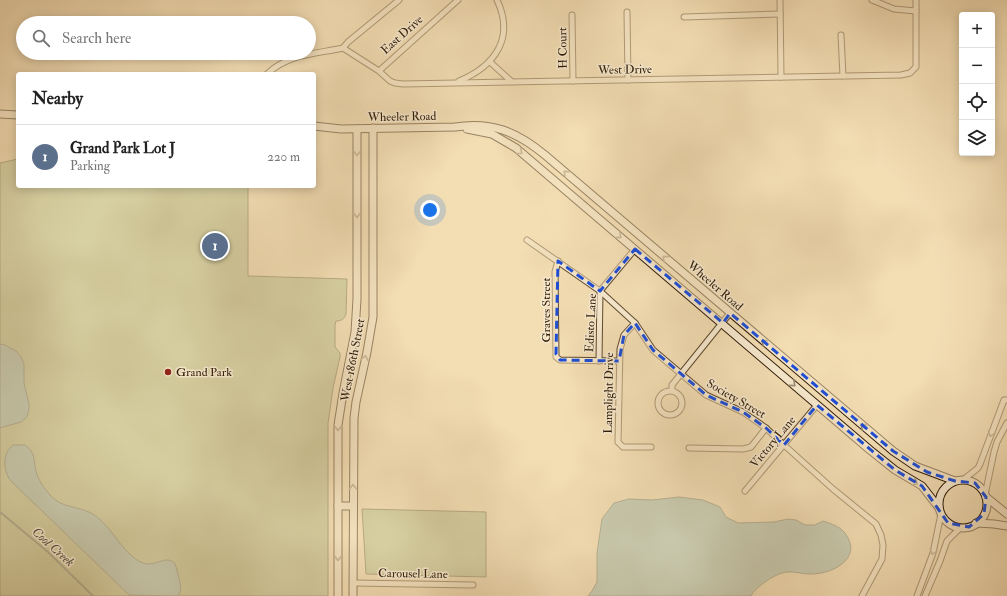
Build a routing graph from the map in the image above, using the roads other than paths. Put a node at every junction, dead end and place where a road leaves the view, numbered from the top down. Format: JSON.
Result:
{"nodes":[{"id":1,"x":399,"y":0,"type":"edge"},
{"id":2,"x":458,"y":0,"type":"edge"},
{"id":3,"x":496,"y":0,"type":"edge"},
{"id":4,"x":780,"y":0,"type":"edge"},
{"id":5,"x":872,"y":0,"type":"edge"},
{"id":6,"x":916,"y":0,"type":"edge"},
{"id":7,"x":916,"y":11,"type":"junction"},
{"id":8,"x":627,"y":12,"type":"dead end"},
{"id":9,"x":780,"y":14,"type":"junction"},
{"id":10,"x":572,"y":15,"type":"dead end"},
{"id":11,"x":684,"y":16,"type":"dead end"},
{"id":12,"x":841,"y":35,"type":"dead end"},
{"id":13,"x":343,"y":48,"type":"junction"},
{"id":14,"x":316,"y":53,"type":"edge"},
{"id":15,"x":288,"y":60,"type":"edge"},
{"id":16,"x":490,"y":62,"type":"junction"},
{"id":17,"x":379,"y":71,"type":"junction"},
{"id":18,"x":270,"y":72,"type":"edge"},
{"id":19,"x":843,"y":76,"type":"junction"},
{"id":20,"x":781,"y":77,"type":"junction"},
{"id":21,"x":628,"y":80,"type":"junction"},
{"id":22,"x":574,"y":81,"type":"junction"},
{"id":23,"x":456,"y":82,"type":"junction"},
{"id":24,"x":512,"y":82,"type":"junction"},
{"id":25,"x":0,"y":114,"type":"edge"},
{"id":26,"x":16,"y":115,"type":"edge"},
{"id":27,"x":316,"y":126,"type":"edge"},
{"id":28,"x":455,"y":127,"type":"junction"},
{"id":29,"x":373,"y":128,"type":"junction"},
{"id":30,"x":357,"y":129,"type":"junction"},
{"id":31,"x":527,"y":240,"type":"dead end"},
{"id":32,"x":635,"y":249,"type":"junction"},
{"id":33,"x":558,"y":261,"type":"junction"},
{"id":34,"x":600,"y":291,"type":"junction"},
{"id":35,"x":730,"y":314,"type":"junction"},
{"id":36,"x":635,"y":323,"type":"junction"},
{"id":37,"x":722,"y":323,"type":"junction"},
{"id":38,"x":599,"y":361,"type":"junction"},
{"id":39,"x":620,"y":361,"type":"junction"},
{"id":40,"x":681,"y":374,"type":"junction"},
{"id":41,"x":672,"y":390,"type":"junction"},
{"id":42,"x":1007,"y":400,"type":"edge"},
{"id":43,"x":817,"y":405,"type":"junction"},
{"id":44,"x":1007,"y":423,"type":"edge"},
{"id":45,"x":766,"y":428,"type":"junction"},
{"id":46,"x":784,"y":445,"type":"junction"},
{"id":47,"x":651,"y":448,"type":"dead end"},
{"id":48,"x":689,"y":448,"type":"dead end"},
{"id":49,"x":963,"y":480,"type":"junction"},
{"id":50,"x":954,"y":481,"type":"junction"},
{"id":51,"x":744,"y":491,"type":"dead end"},
{"id":52,"x":985,"y":496,"type":"junction"},
{"id":53,"x":338,"y":506,"type":"junction"},
{"id":54,"x":353,"y":506,"type":"junction"},
{"id":55,"x":940,"y":511,"type":"junction"},
{"id":56,"x":1007,"y":514,"type":"edge"},
{"id":57,"x":976,"y":524,"type":"junction"},
{"id":58,"x":1007,"y":526,"type":"edge"},
{"id":59,"x":960,"y":528,"type":"junction"},
{"id":60,"x":353,"y":583,"type":"junction"},
{"id":61,"x":473,"y":585,"type":"dead end"},
{"id":62,"x":338,"y":596,"type":"edge"},
{"id":63,"x":353,"y":596,"type":"edge"},
{"id":64,"x":862,"y":596,"type":"edge"},
{"id":65,"x":917,"y":596,"type":"edge"},
{"id":66,"x":925,"y":596,"type":"edge"}],
"edges":[{"from":1,"to":13,"type":"street"},
{"from":2,"to":17,"type":"street","name":"East Drive"},
{"from":3,"to":16,"type":"street"},
{"from":4,"to":9,"type":"street"},
{"from":5,"to":7,"type":"street"},
{"from":6,"to":7,"type":"street"},
{"from":7,"to":19,"type":"street","name":"West Drive"},
{"from":8,"to":21,"type":"street"},
{"from":9,"to":11,"type":"street"},
{"from":9,"to":20,"type":"street"},
{"from":10,"to":22,"type":"street","name":"H Court"},
{"from":12,"to":19,"type":"street"},
{"from":13,"to":14,"type":"street"},
{"from":13,"to":17,"type":"street","name":"West Drive"},
{"from":15,"to":18,"type":"street"},
{"from":16,"to":23,"type":"street"},
{"from":16,"to":24,"type":"street"},
{"from":17,"to":23,"type":"street","name":"West Drive"},
{"from":19,"to":20,"type":"street","name":"West Drive"},
{"from":20,"to":21,"type":"street","name":"West Drive"},
{"from":21,"to":22,"type":"street","name":"West Drive"},
{"from":22,"to":24,"type":"street","name":"West Drive"},
{"from":23,"to":24,"type":"street","name":"West Drive"},
{"from":25,"to":26,"type":"street"},
{"from":27,"to":30,"type":"street","name":"Wheeler Road"},
{"from":28,"to":29,"type":"street","name":"Wheeler Road"},
{"from":28,"to":32,"type":"street","name":"Wheeler Road","one_way":true},
{"from":35,"to":28,"type":"street","name":"Wheeler Road","one_way":true},
{"from":29,"to":30,"type":"street","name":"Wheeler Road"},
{"from":54,"to":29,"type":"street","name":"West 186th Street","one_way":true},
{"from":30,"to":53,"type":"street","name":"West 186th Street","one_way":true},
{"from":31,"to":33,"type":"street","name":"Society Street"},
{"from":32,"to":34,"type":"street","name":"Edisto Lane"},
{"from":32,"to":37,"type":"street","name":"Wheeler Road"},
{"from":33,"to":34,"type":"street","name":"Society Street"},
{"from":33,"to":38,"type":"street","name":"Graves Street"},
{"from":34,"to":36,"type":"street","name":"Society Street"},
{"from":34,"to":38,"type":"street","name":"Edisto Lane"},
{"from":35,"to":37,"type":"street"},
{"from":50,"to":35,"type":"street","name":"Wheeler Road","one_way":true},
{"from":36,"to":39,"type":"street","name":"Lamplight Drive"},
{"from":36,"to":40,"type":"street","name":"Society Street"},
{"from":37,"to":40,"type":"street"},
{"from":37,"to":43,"type":"street","name":"Wheeler Road","one_way":true},
{"from":38,"to":39,"type":"street"},
{"from":39,"to":47,"type":"street","name":"Lamplight Drive"},
{"from":40,"to":41,"type":"street"},
{"from":40,"to":45,"type":"street","name":"Society Street"},
{"from":41,"to":41,"type":"street"},
{"from":42,"to":49,"type":"street","one_way":true},
{"from":43,"to":46,"type":"street","name":"Victory Lane"},
{"from":43,"to":55,"type":"street","name":"Wheeler Road","one_way":true},
{"from":44,"to":52,"type":"street"},
{"from":45,"to":46,"type":"street","name":"Society Street"},
{"from":45,"to":48,"type":"street"},
{"from":46,"to":51,"type":"street","name":"Victory Lane"},
{"from":46,"to":64,"type":"street","name":"Society Street"},
{"from":49,"to":50,"type":"street"},
{"from":49,"to":52,"type":"street"},
{"from":50,"to":55,"type":"street"},
{"from":52,"to":56,"type":"street"},
{"from":52,"to":57,"type":"street"},
{"from":53,"to":54,"type":"street"},
{"from":53,"to":62,"type":"street","name":"West 186th Street","one_way":true},
{"from":54,"to":60,"type":"street","name":"West 186th Street"},
{"from":55,"to":59,"type":"street"},
{"from":55,"to":65,"type":"street","one_way":true},
{"from":57,"to":58,"type":"street"},
{"from":57,"to":59,"type":"street"},
{"from":59,"to":66,"type":"street"},
{"from":60,"to":61,"type":"street","name":"Carousel Lane"},
{"from":60,"to":63,"type":"street","name":"West 186th Street"}]}
